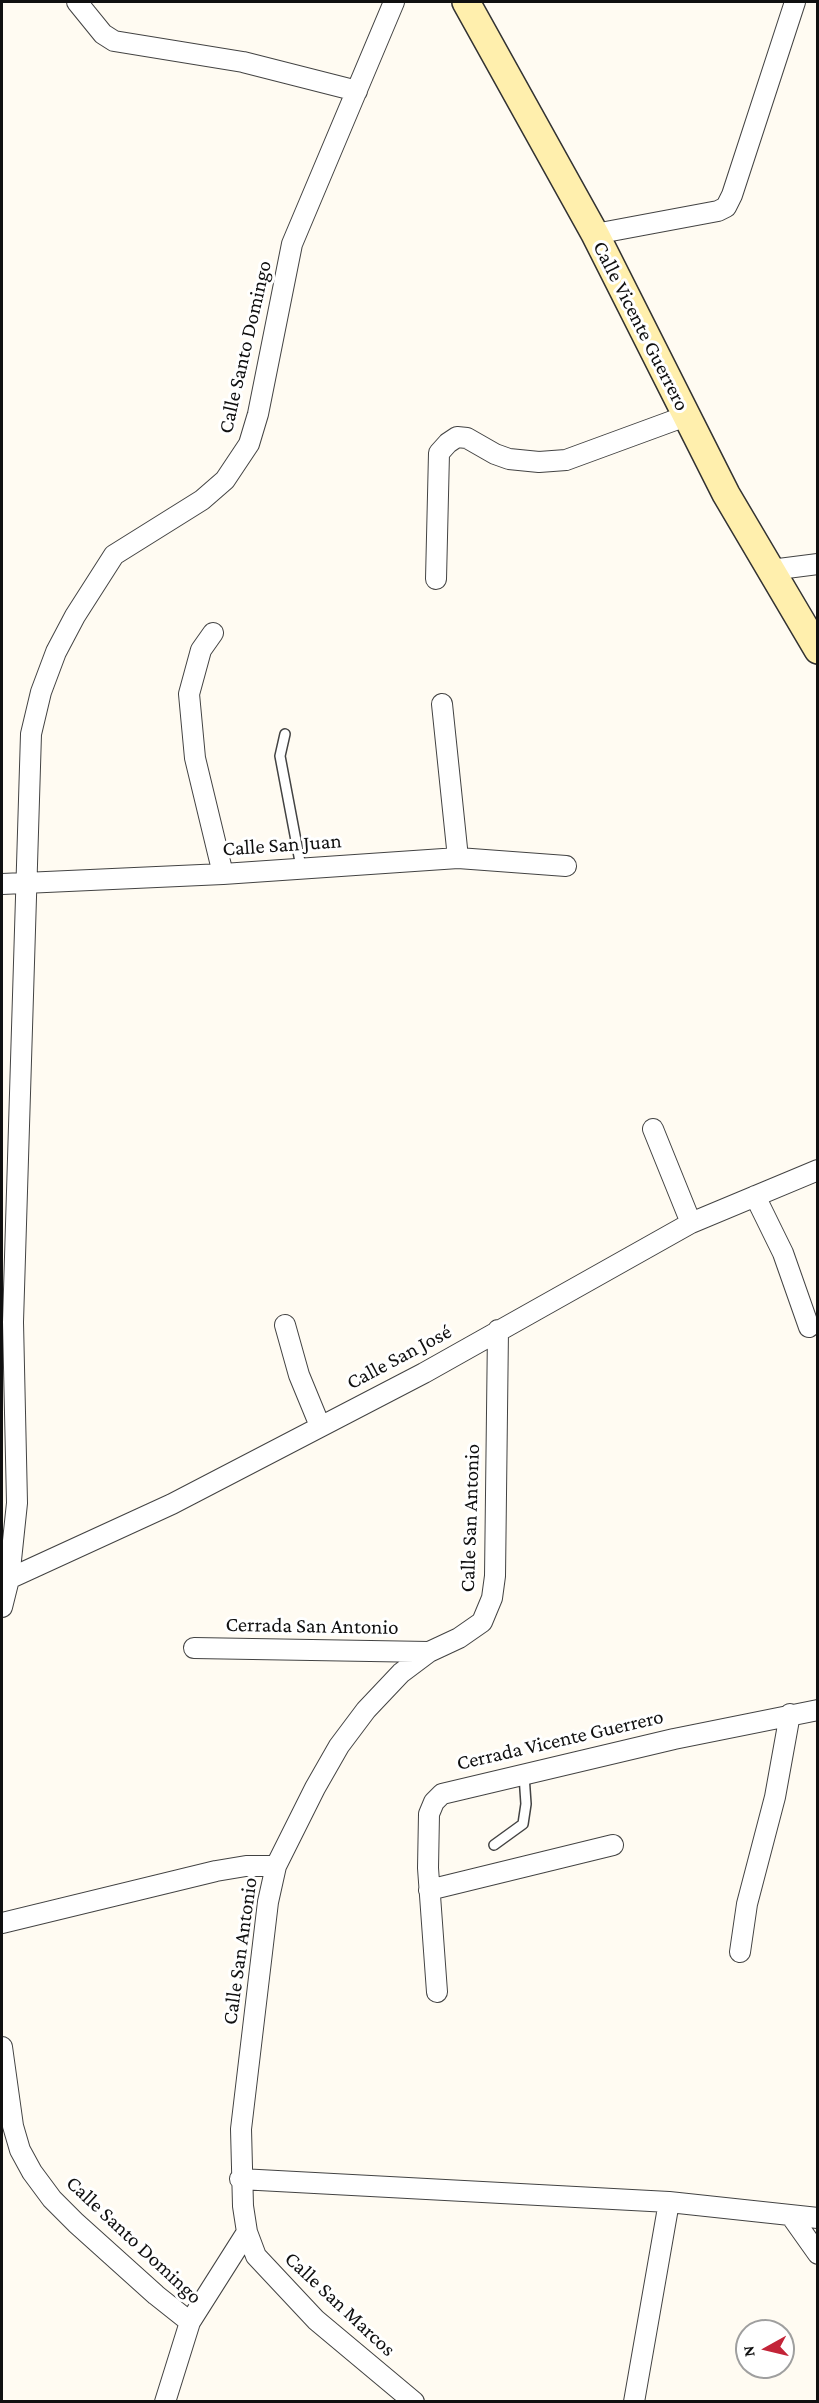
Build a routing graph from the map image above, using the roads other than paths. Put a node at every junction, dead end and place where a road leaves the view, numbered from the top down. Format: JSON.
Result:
{"nodes":[{"id":1,"x":77,"y":2,"type":"edge"},
{"id":2,"x":394,"y":2,"type":"edge"},
{"id":3,"x":466,"y":2,"type":"edge"},
{"id":4,"x":795,"y":2,"type":"edge"},
{"id":5,"x":357,"y":91,"type":"junction"},
{"id":6,"x":595,"y":234,"type":"junction"},
{"id":7,"x":686,"y":416,"type":"junction"},
{"id":8,"x":818,"y":564,"type":"edge"},
{"id":9,"x":771,"y":570,"type":"junction"},
{"id":10,"x":436,"y":579,"type":"dead end"},
{"id":11,"x":213,"y":633,"type":"dead end"},
{"id":12,"x":818,"y":650,"type":"edge"},
{"id":13,"x":442,"y":704,"type":"dead end"},
{"id":14,"x":285,"y":734,"type":"dead end"},
{"id":15,"x":458,"y":858,"type":"junction"},
{"id":16,"x":566,"y":866,"type":"dead end"},
{"id":17,"x":302,"y":867,"type":"junction"},
{"id":18,"x":223,"y":874,"type":"junction"},
{"id":19,"x":2,"y":884,"type":"edge"},
{"id":20,"x":26,"y":884,"type":"junction"},
{"id":21,"x":652,"y":1129,"type":"dead end"},
{"id":22,"x":818,"y":1170,"type":"edge"},
{"id":23,"x":755,"y":1196,"type":"junction"},
{"id":24,"x":692,"y":1223,"type":"junction"},
{"id":25,"x":285,"y":1325,"type":"dead end"},
{"id":26,"x":809,"y":1327,"type":"dead end"},
{"id":27,"x":498,"y":1330,"type":"junction"},
{"id":28,"x":320,"y":1426,"type":"junction"},
{"id":29,"x":5,"y":1580,"type":"edge"},
{"id":30,"x":2,"y":1607,"type":"edge"},
{"id":31,"x":194,"y":1648,"type":"dead end"},
{"id":32,"x":429,"y":1652,"type":"junction"},
{"id":33,"x":818,"y":1710,"type":"edge"},
{"id":34,"x":790,"y":1714,"type":"junction"},
{"id":35,"x":524,"y":1774,"type":"junction"},
{"id":36,"x":495,"y":1845,"type":"dead end"},
{"id":37,"x":613,"y":1845,"type":"dead end"},
{"id":38,"x":276,"y":1866,"type":"junction"},
{"id":39,"x":429,"y":1890,"type":"junction"},
{"id":40,"x":2,"y":1923,"type":"edge"},
{"id":41,"x":740,"y":1952,"type":"dead end"},
{"id":42,"x":437,"y":1992,"type":"dead end"},
{"id":43,"x":2,"y":2058,"type":"edge"},
{"id":44,"x":240,"y":2179,"type":"junction"},
{"id":45,"x":669,"y":2202,"type":"junction"},
{"id":46,"x":791,"y":2216,"type":"junction"},
{"id":47,"x":818,"y":2218,"type":"edge"},
{"id":48,"x":247,"y":2232,"type":"junction"},
{"id":49,"x":818,"y":2254,"type":"edge"},
{"id":50,"x":190,"y":2322,"type":"junction"},
{"id":51,"x":165,"y":2402,"type":"edge"},
{"id":52,"x":414,"y":2402,"type":"edge"},
{"id":53,"x":634,"y":2402,"type":"edge"}],
"edges":[{"from":1,"to":5,"type":"street"},
{"from":2,"to":5,"type":"street","name":"Calle Santo Domingo"},
{"from":3,"to":6,"type":"street","name":"Calle Vicente Guerrero"},
{"from":4,"to":6,"type":"street"},
{"from":5,"to":20,"type":"street","name":"Calle Santo Domingo"},
{"from":6,"to":7,"type":"street","name":"Calle Vicente Guerrero"},
{"from":7,"to":9,"type":"street","name":"Calle Vicente Guerrero"},
{"from":7,"to":10,"type":"street"},
{"from":8,"to":9,"type":"street"},
{"from":9,"to":12,"type":"street","name":"Calle Vicente Guerrero"},
{"from":11,"to":18,"type":"street"},
{"from":13,"to":15,"type":"street"},
{"from":14,"to":17,"type":"lane"},
{"from":15,"to":16,"type":"street","name":"Calle San Juan"},
{"from":15,"to":17,"type":"street","name":"Calle San Juan"},
{"from":17,"to":18,"type":"street","name":"Calle San Juan"},
{"from":18,"to":20,"type":"street","name":"Calle San Juan"},
{"from":19,"to":20,"type":"street","name":"Calle San Juan"},
{"from":20,"to":29,"type":"street","name":"Calle Santo Domingo"},
{"from":21,"to":24,"type":"street"},
{"from":22,"to":23,"type":"street","name":"Calle San José"},
{"from":23,"to":24,"type":"street","name":"Calle San José"},
{"from":23,"to":26,"type":"street"},
{"from":24,"to":27,"type":"street","name":"Calle San José"},
{"from":25,"to":28,"type":"street"},
{"from":27,"to":28,"type":"street","name":"Calle San José"},
{"from":27,"to":32,"type":"street","name":"Calle San Antonio"},
{"from":28,"to":29,"type":"street","name":"Calle San José"},
{"from":29,"to":30,"type":"street","name":"Calle Santo Domingo"},
{"from":31,"to":32,"type":"street","name":"Cerrada San Antonio"},
{"from":32,"to":38,"type":"street","name":"Calle San Antonio"},
{"from":33,"to":34,"type":"street","name":"Cerrada Vicente Guerrero"},
{"from":34,"to":35,"type":"street","name":"Cerrada Vicente Guerrero"},
{"from":34,"to":41,"type":"street"},
{"from":35,"to":36,"type":"lane"},
{"from":35,"to":39,"type":"street","name":"Cerrada Vicente Guerrero"},
{"from":37,"to":39,"type":"street"},
{"from":38,"to":40,"type":"street"},
{"from":38,"to":44,"type":"street","name":"Calle San Antonio"},
{"from":39,"to":42,"type":"street","name":"Cerrada Vicente Guerrero"},
{"from":43,"to":50,"type":"street","name":"Calle Santo Domingo"},
{"from":44,"to":45,"type":"street"},
{"from":44,"to":48,"type":"street","name":"Calle San Antonio"},
{"from":45,"to":46,"type":"street"},
{"from":45,"to":53,"type":"street"},
{"from":46,"to":47,"type":"street"},
{"from":46,"to":49,"type":"street"},
{"from":48,"to":50,"type":"street"},
{"from":48,"to":52,"type":"street","name":"Calle San Marcos"},
{"from":50,"to":51,"type":"street","name":"Calle Santo Domingo"}]}
